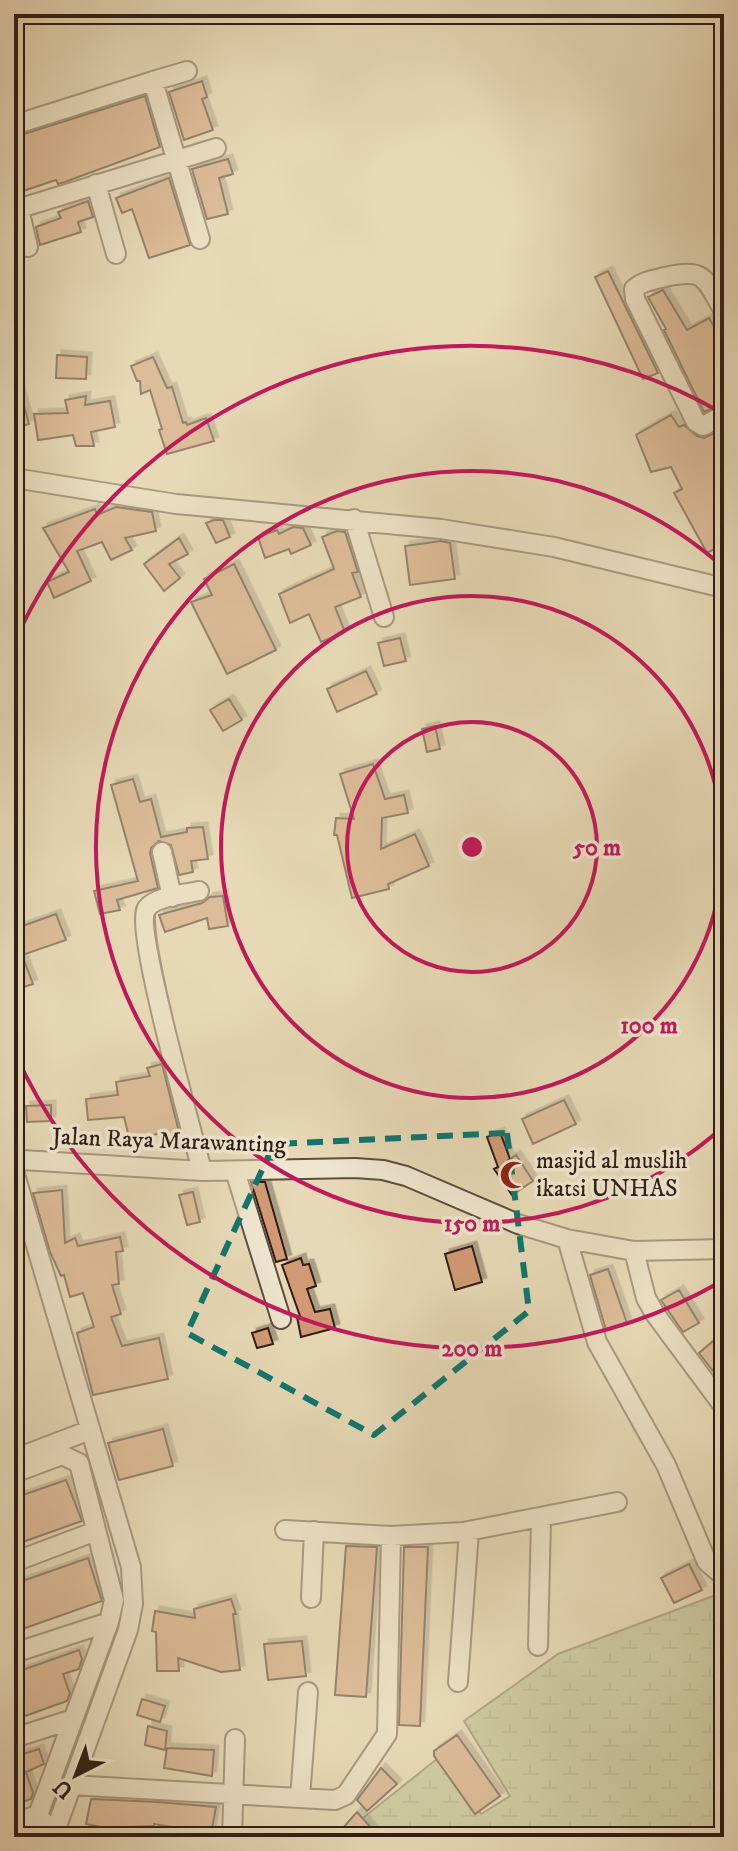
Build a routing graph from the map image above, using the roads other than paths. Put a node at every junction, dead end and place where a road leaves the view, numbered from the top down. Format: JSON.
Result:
{"nodes":[{"id":1,"x":187,"y":71,"type":"dead end"},
{"id":2,"x":153,"y":81,"type":"junction"},
{"id":3,"x":14,"y":125,"type":"edge"},
{"id":4,"x":216,"y":148,"type":"dead end"},
{"id":5,"x":175,"y":161,"type":"junction"},
{"id":6,"x":96,"y":184,"type":"junction"},
{"id":7,"x":16,"y":210,"type":"edge"},
{"id":8,"x":200,"y":239,"type":"dead end"},
{"id":9,"x":28,"y":247,"type":"dead end"},
{"id":10,"x":116,"y":254,"type":"dead end"},
{"id":11,"x":724,"y":311,"type":"edge"},
{"id":12,"x":724,"y":416,"type":"edge"},
{"id":13,"x":14,"y":478,"type":"edge"},
{"id":14,"x":354,"y":519,"type":"junction"},
{"id":15,"x":724,"y":588,"type":"edge"},
{"id":16,"x":384,"y":617,"type":"dead end"},
{"id":17,"x":162,"y":852,"type":"dead end"},
{"id":18,"x":199,"y":891,"type":"dead end"},
{"id":19,"x":172,"y":897,"type":"junction"},
{"id":20,"x":15,"y":1163,"type":"edge"},
{"id":21,"x":202,"y":1171,"type":"junction"},
{"id":22,"x":235,"y":1171,"type":"junction"},
{"id":23,"x":567,"y":1239,"type":"junction"},
{"id":24,"x":724,"y":1249,"type":"edge"},
{"id":25,"x":634,"y":1251,"type":"junction"},
{"id":26,"x":281,"y":1319,"type":"dead end"},
{"id":27,"x":724,"y":1407,"type":"edge"},
{"id":28,"x":90,"y":1430,"type":"junction"},
{"id":29,"x":14,"y":1459,"type":"edge"},
{"id":30,"x":14,"y":1473,"type":"edge"},
{"id":31,"x":617,"y":1502,"type":"dead end"},
{"id":32,"x":541,"y":1519,"type":"junction"},
{"id":33,"x":285,"y":1530,"type":"dead end"},
{"id":34,"x":96,"y":1531,"type":"junction"},
{"id":35,"x":314,"y":1531,"type":"junction"},
{"id":36,"x":469,"y":1531,"type":"junction"},
{"id":37,"x":391,"y":1536,"type":"junction"},
{"id":38,"x":14,"y":1562,"type":"edge"},
{"id":39,"x":721,"y":1574,"type":"dead end"},
{"id":40,"x":311,"y":1598,"type":"dead end"},
{"id":41,"x":109,"y":1622,"type":"junction"},
{"id":42,"x":538,"y":1646,"type":"dead end"},
{"id":43,"x":14,"y":1653,"type":"edge"},
{"id":44,"x":458,"y":1682,"type":"dead end"},
{"id":45,"x":308,"y":1692,"type":"dead end"},
{"id":46,"x":73,"y":1719,"type":"junction"},
{"id":47,"x":14,"y":1738,"type":"edge"},
{"id":48,"x":235,"y":1739,"type":"dead end"},
{"id":49,"x":70,"y":1785,"type":"junction"},
{"id":50,"x":234,"y":1794,"type":"junction"},
{"id":51,"x":300,"y":1798,"type":"junction"},
{"id":52,"x":38,"y":1815,"type":"junction"},
{"id":53,"x":14,"y":1823,"type":"edge"},
{"id":54,"x":54,"y":1836,"type":"edge"},
{"id":55,"x":232,"y":1837,"type":"edge"}],
"edges":[{"from":1,"to":2,"type":"street"},
{"from":2,"to":3,"type":"street"},
{"from":2,"to":5,"type":"street"},
{"from":4,"to":5,"type":"street"},
{"from":5,"to":6,"type":"street"},
{"from":5,"to":8,"type":"street"},
{"from":6,"to":7,"type":"street"},
{"from":6,"to":10,"type":"street"},
{"from":7,"to":9,"type":"street"},
{"from":11,"to":12,"type":"street"},
{"from":13,"to":14,"type":"street"},
{"from":14,"to":15,"type":"street"},
{"from":14,"to":16,"type":"street"},
{"from":17,"to":19,"type":"street"},
{"from":18,"to":19,"type":"street"},
{"from":19,"to":21,"type":"street"},
{"from":20,"to":21,"type":"street","name":"Jalan Raya Marawanting"},
{"from":20,"to":28,"type":"street","name":"Jalan Raya Marawanting"},
{"from":21,"to":22,"type":"street","name":"Jalan Raya Marawanting"},
{"from":22,"to":23,"type":"street","name":"Jalan Raya Marawanting"},
{"from":22,"to":26,"type":"street"},
{"from":23,"to":25,"type":"street","name":"Jalan Raya Marawanting"},
{"from":23,"to":39,"type":"street"},
{"from":24,"to":25,"type":"street","name":"Jalan Raya Marawanting"},
{"from":25,"to":27,"type":"street"},
{"from":28,"to":29,"type":"street"},
{"from":28,"to":49,"type":"street","name":"Jalan Raya Marawanting"},
{"from":30,"to":34,"type":"street"},
{"from":31,"to":32,"type":"street"},
{"from":32,"to":36,"type":"street"},
{"from":32,"to":42,"type":"street"},
{"from":33,"to":35,"type":"street"},
{"from":34,"to":38,"type":"street"},
{"from":34,"to":41,"type":"street"},
{"from":35,"to":37,"type":"street"},
{"from":35,"to":40,"type":"street"},
{"from":36,"to":37,"type":"street"},
{"from":36,"to":44,"type":"street"},
{"from":37,"to":51,"type":"street"},
{"from":41,"to":43,"type":"street"},
{"from":41,"to":46,"type":"street"},
{"from":45,"to":51,"type":"street"},
{"from":46,"to":47,"type":"street"},
{"from":46,"to":52,"type":"street"},
{"from":48,"to":50,"type":"street"},
{"from":49,"to":50,"type":"street"},
{"from":49,"to":54,"type":"street","name":"Jalan Raya Marawanting"},
{"from":50,"to":51,"type":"street"},
{"from":50,"to":55,"type":"street"},
{"from":52,"to":53,"type":"street"},
{"from":52,"to":54,"type":"street"}]}
